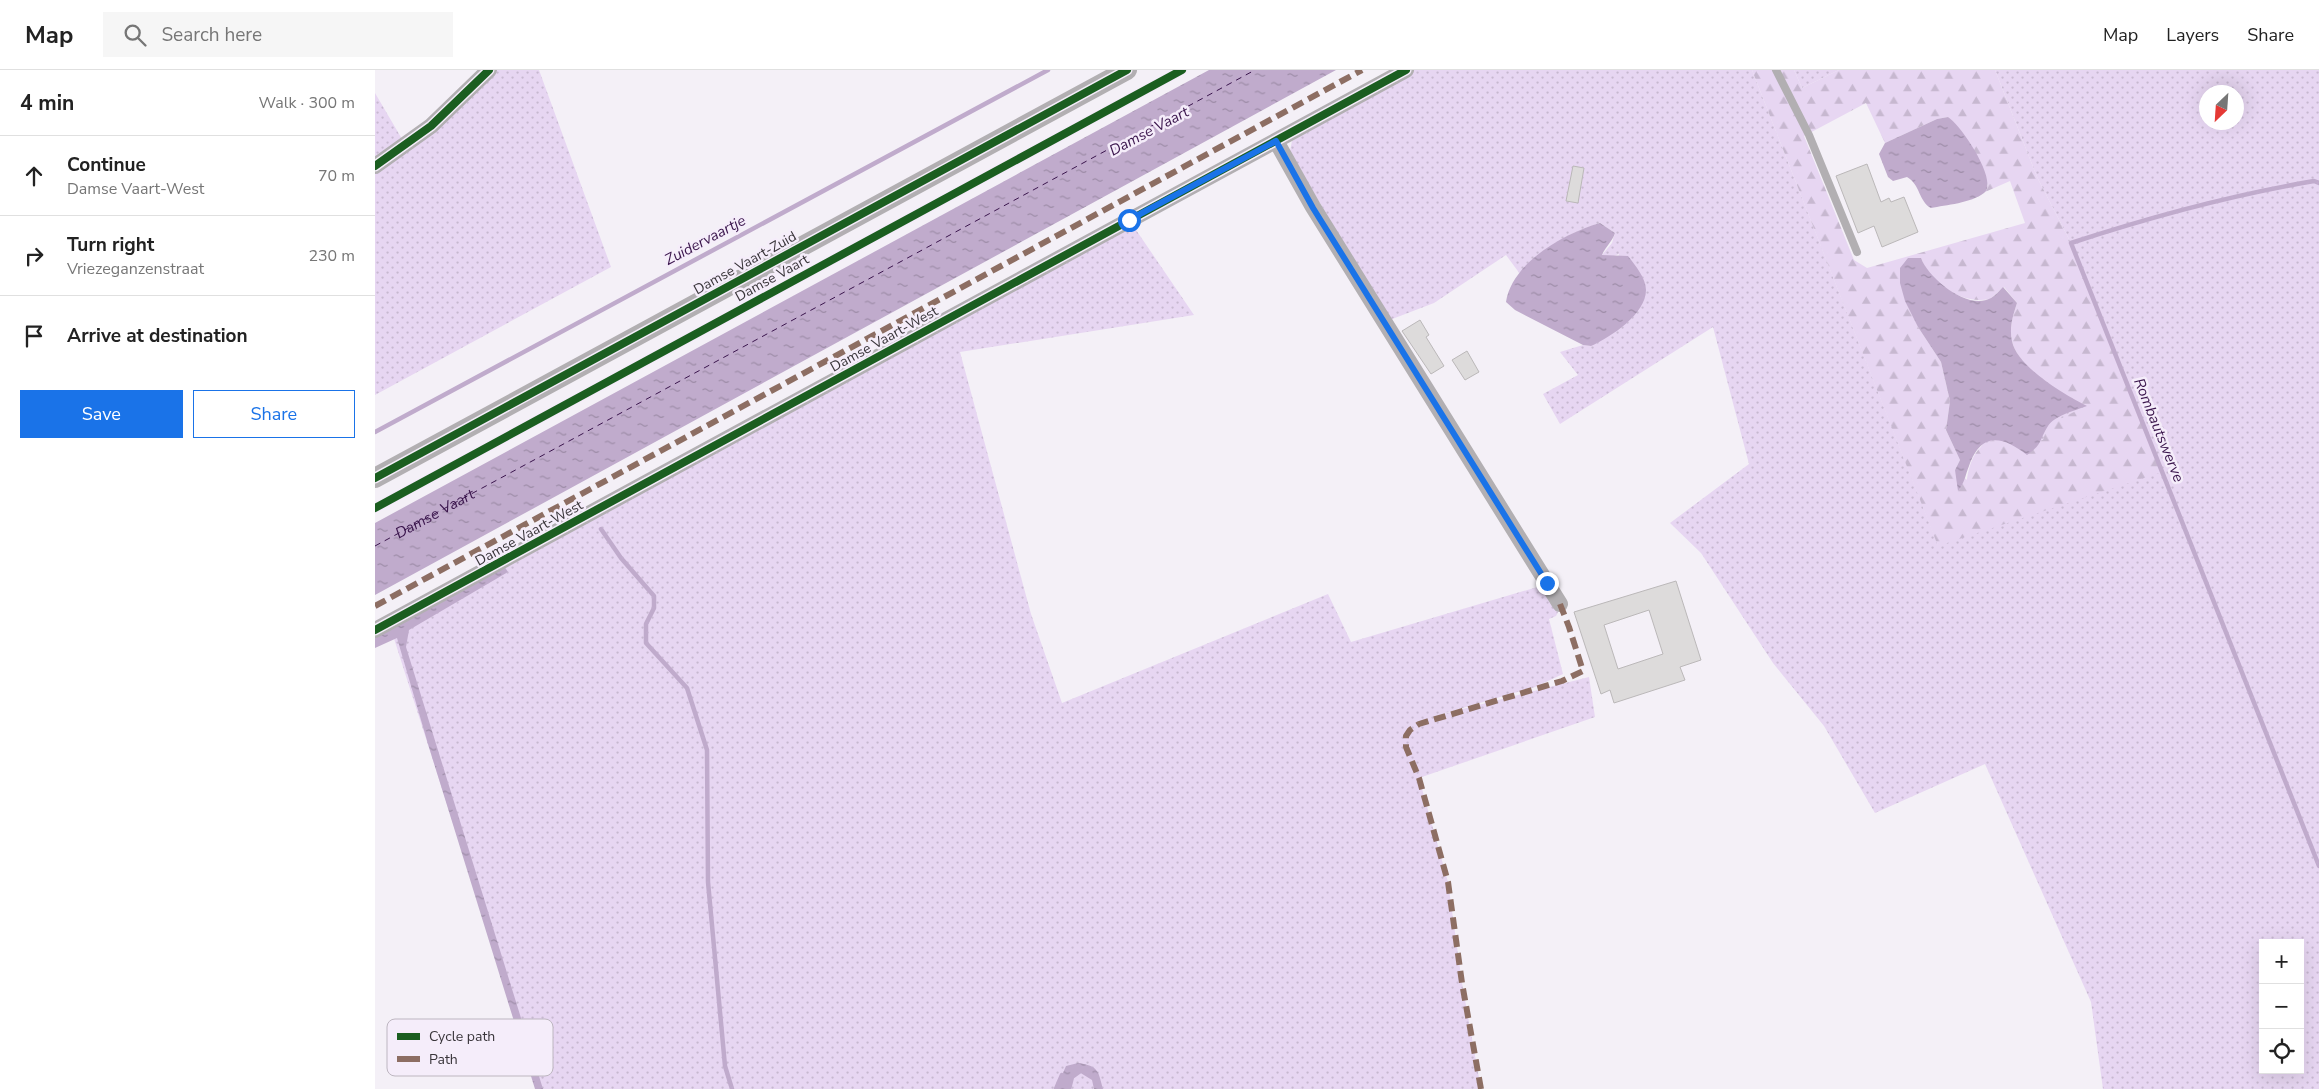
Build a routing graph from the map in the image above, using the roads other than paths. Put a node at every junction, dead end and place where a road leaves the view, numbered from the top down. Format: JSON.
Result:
{"nodes":[{"id":1,"x":489,"y":70,"type":"edge"},
{"id":2,"x":1127,"y":70,"type":"edge"},
{"id":3,"x":1406,"y":70,"type":"edge"},
{"id":4,"x":1776,"y":70,"type":"edge"},
{"id":5,"x":1276,"y":141,"type":"junction"},
{"id":6,"x":375,"y":166,"type":"edge"},
{"id":7,"x":1857,"y":252,"type":"dead end"},
{"id":8,"x":375,"y":478,"type":"edge"},
{"id":9,"x":1560,"y":604,"type":"dead end"},
{"id":10,"x":375,"y":630,"type":"edge"}],
"edges":[{"from":1,"to":6,"type":"street"},
{"from":2,"to":8,"type":"street","name":"Damse Vaart-Zuid"},
{"from":3,"to":5,"type":"street","name":"Damse Vaart-West"},
{"from":4,"to":7,"type":"lane"},
{"from":5,"to":9,"type":"street"},
{"from":5,"to":10,"type":"street","name":"Damse Vaart-West"}]}
